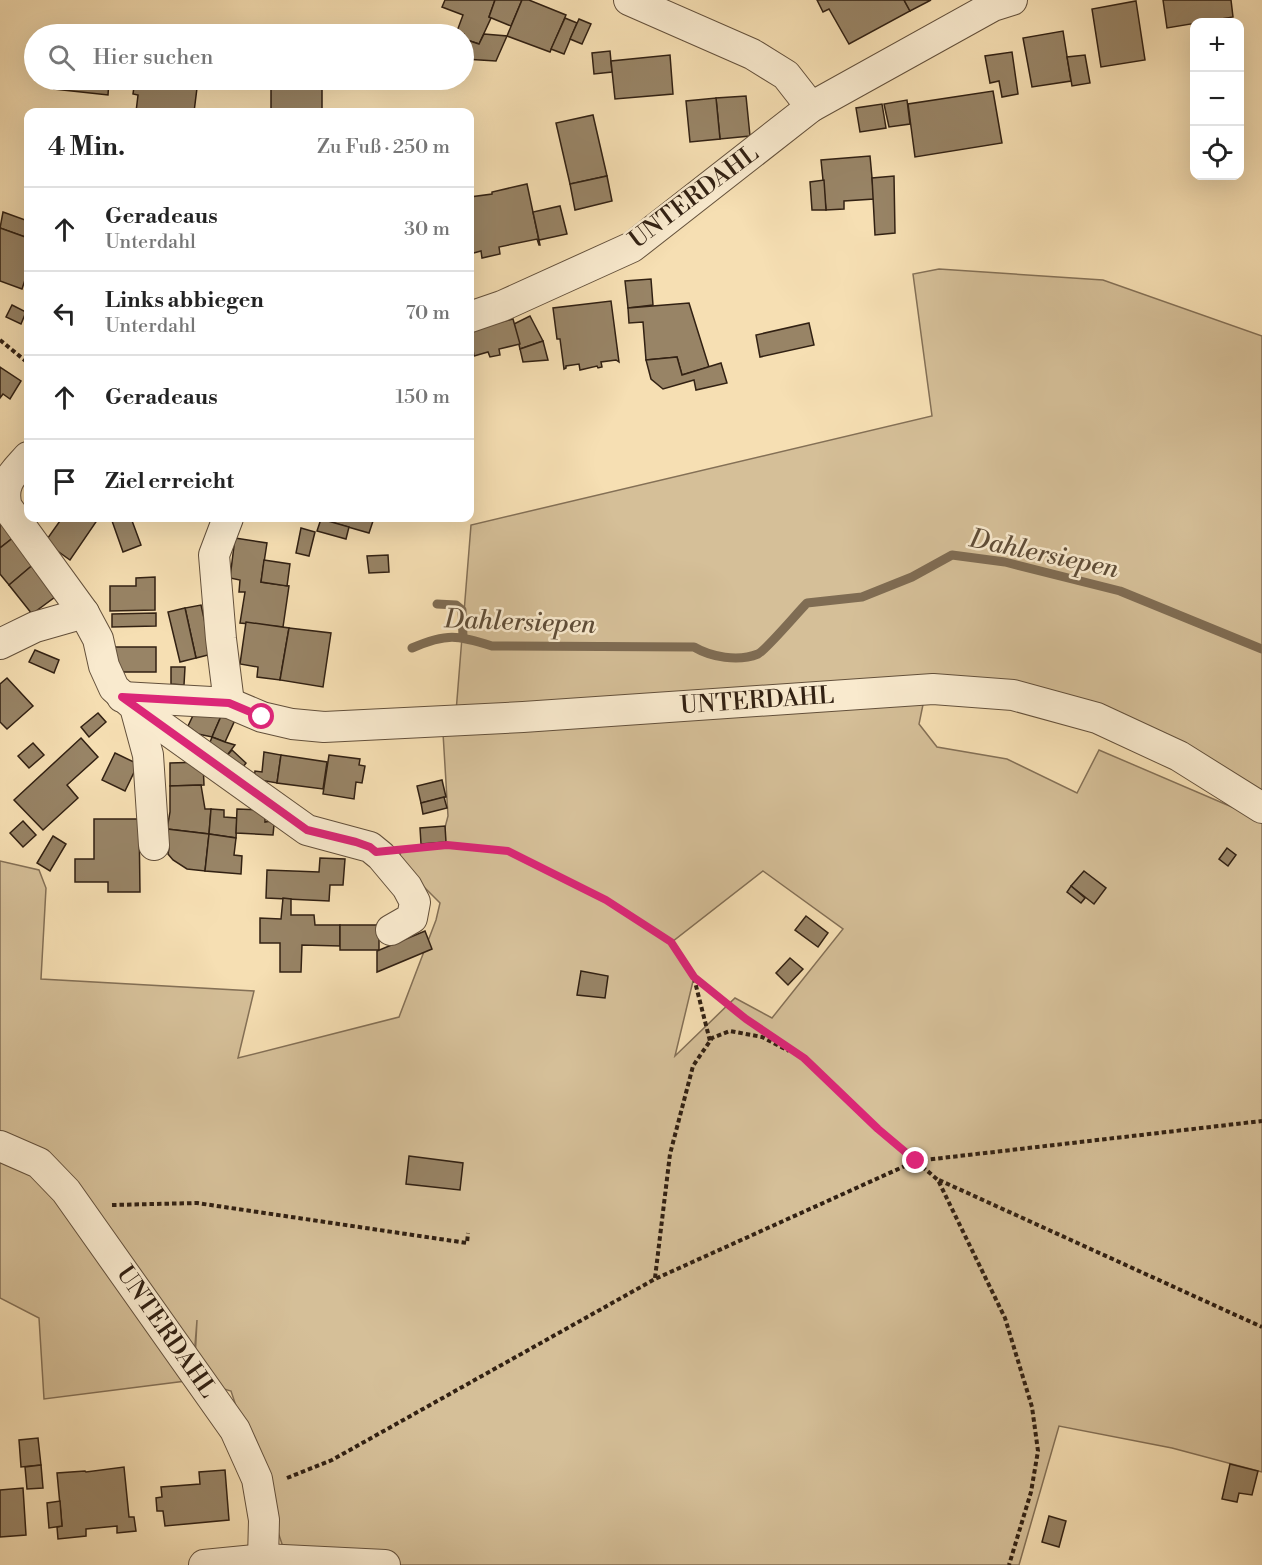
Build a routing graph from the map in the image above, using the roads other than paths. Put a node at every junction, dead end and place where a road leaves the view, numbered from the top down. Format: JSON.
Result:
{"nodes":[{"id":1,"x":629,"y":0,"type":"edge"},
{"id":2,"x":1012,"y":0,"type":"edge"},
{"id":3,"x":811,"y":107,"type":"junction"},
{"id":4,"x":474,"y":315,"type":"edge"},
{"id":5,"x":24,"y":462,"type":"edge"},
{"id":6,"x":226,"y":522,"type":"edge"},
{"id":7,"x":84,"y":614,"type":"junction"},
{"id":8,"x":0,"y":644,"type":"edge"},
{"id":9,"x":128,"y":702,"type":"junction"},
{"id":10,"x":229,"y":703,"type":"junction"},
{"id":11,"x":1262,"y":808,"type":"edge"},
{"id":12,"x":154,"y":845,"type":"dead end"},
{"id":13,"x":391,"y":930,"type":"dead end"},
{"id":14,"x":0,"y":1146,"type":"edge"},
{"id":15,"x":263,"y":1559,"type":"junction"},
{"id":16,"x":204,"y":1565,"type":"edge"},
{"id":17,"x":385,"y":1565,"type":"edge"}],
"edges":[{"from":1,"to":3,"type":"street"},
{"from":2,"to":3,"type":"street","name":"UNTERDAHL"},
{"from":3,"to":4,"type":"street","name":"UNTERDAHL"},
{"from":5,"to":7,"type":"street"},
{"from":6,"to":10,"type":"street"},
{"from":7,"to":8,"type":"street"},
{"from":7,"to":9,"type":"street"},
{"from":9,"to":10,"type":"street","name":"UNTERDAHL"},
{"from":9,"to":12,"type":"street"},
{"from":9,"to":13,"type":"street"},
{"from":10,"to":11,"type":"street","name":"UNTERDAHL"},
{"from":14,"to":15,"type":"street","name":"UNTERDAHL"},
{"from":15,"to":16,"type":"street"},
{"from":15,"to":17,"type":"street"}]}
